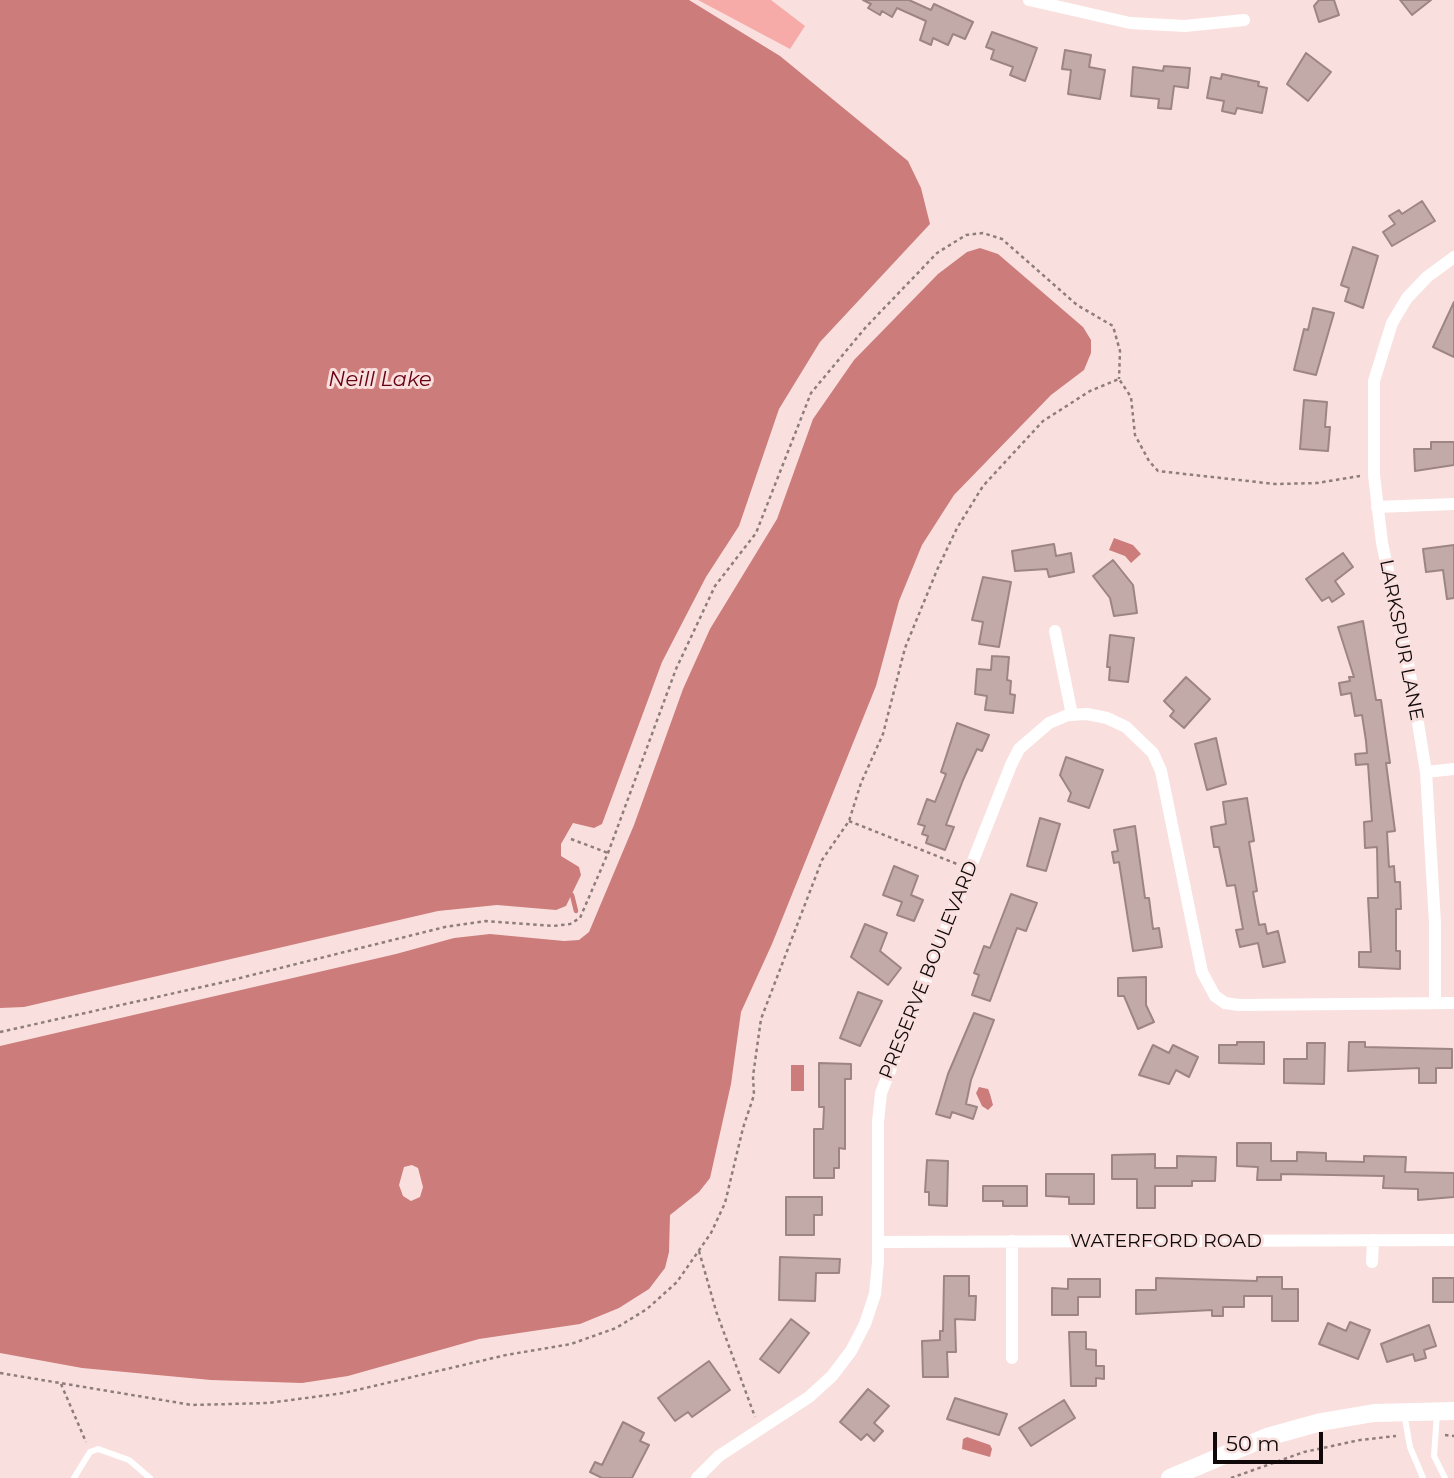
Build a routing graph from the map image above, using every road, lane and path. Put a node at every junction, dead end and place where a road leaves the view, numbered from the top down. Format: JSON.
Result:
{"nodes":[{"id":1,"x":1029,"y":0,"type":"edge"},
{"id":2,"x":1244,"y":20,"type":"dead end"},
{"id":3,"x":1454,"y":257,"type":"edge"},
{"id":4,"x":1119,"y":379,"type":"junction"},
{"id":5,"x":1374,"y":475,"type":"junction"},
{"id":6,"x":1454,"y":504,"type":"edge"},
{"id":7,"x":1377,"y":508,"type":"junction"},
{"id":8,"x":1055,"y":631,"type":"dead end"},
{"id":9,"x":1072,"y":715,"type":"junction"},
{"id":10,"x":1454,"y":769,"type":"edge"},
{"id":11,"x":1426,"y":772,"type":"junction"},
{"id":12,"x":849,"y":821,"type":"junction"},
{"id":13,"x":571,"y":839,"type":"dead end"},
{"id":14,"x":608,"y":853,"type":"junction"},
{"id":15,"x":969,"y":869,"type":"junction"},
{"id":16,"x":1435,"y":1003,"type":"junction"},
{"id":17,"x":1454,"y":1003,"type":"edge"},
{"id":18,"x":0,"y":1032,"type":"edge"},
{"id":19,"x":1373,"y":1240,"type":"junction"},
{"id":20,"x":1454,"y":1240,"type":"edge"},
{"id":21,"x":1012,"y":1241,"type":"junction"},
{"id":22,"x":878,"y":1242,"type":"junction"},
{"id":23,"x":699,"y":1251,"type":"junction"},
{"id":24,"x":1372,"y":1262,"type":"dead end"},
{"id":25,"x":1012,"y":1359,"type":"dead end"},
{"id":26,"x":0,"y":1373,"type":"edge"},
{"id":27,"x":61,"y":1384,"type":"junction"},
{"id":28,"x":1446,"y":1411,"type":"edge"},
{"id":29,"x":1404,"y":1412,"type":"junction"},
{"id":30,"x":760,"y":1429,"type":"junction"},
{"id":31,"x":1435,"y":1435,"type":"junction"},
{"id":32,"x":1407,"y":1436,"type":"junction"},
{"id":33,"x":1454,"y":1436,"type":"edge"},
{"id":34,"x":90,"y":1452,"type":"junction"},
{"id":35,"x":74,"y":1478,"type":"edge"},
{"id":36,"x":150,"y":1478,"type":"edge"},
{"id":37,"x":696,"y":1478,"type":"edge"},
{"id":38,"x":1170,"y":1478,"type":"edge"},
{"id":39,"x":1231,"y":1478,"type":"edge"},
{"id":40,"x":1423,"y":1478,"type":"edge"},
{"id":41,"x":1445,"y":1478,"type":"edge"}],
"edges":[{"from":1,"to":2,"type":"street"},
{"from":3,"to":5,"type":"street","name":"LARKSPUR LANE"},
{"from":4,"to":5,"type":"path"},
{"from":4,"to":12,"type":"path"},
{"from":4,"to":14,"type":"path"},
{"from":5,"to":7,"type":"street","name":"LARKSPUR LANE"},
{"from":6,"to":7,"type":"street"},
{"from":7,"to":11,"type":"street","name":"LARKSPUR LANE"},
{"from":8,"to":9,"type":"street"},
{"from":9,"to":15,"type":"street","name":"PRESERVE BOULEVARD"},
{"from":9,"to":16,"type":"street"},
{"from":10,"to":11,"type":"street"},
{"from":11,"to":16,"type":"street","name":"LARKSPUR LANE"},
{"from":12,"to":15,"type":"path"},
{"from":12,"to":23,"type":"path"},
{"from":13,"to":14,"type":"path"},
{"from":14,"to":18,"type":"path"},
{"from":15,"to":22,"type":"street","name":"PRESERVE BOULEVARD"},
{"from":16,"to":17,"type":"street"},
{"from":19,"to":20,"type":"street","name":"WATERFORD ROAD"},
{"from":19,"to":21,"type":"street","name":"WATERFORD ROAD"},
{"from":19,"to":24,"type":"street"},
{"from":21,"to":22,"type":"street","name":"WATERFORD ROAD"},
{"from":21,"to":25,"type":"street"},
{"from":22,"to":30,"type":"street","name":"PRESERVE BOULEVARD"},
{"from":23,"to":27,"type":"path"},
{"from":23,"to":30,"type":"path"},
{"from":26,"to":27,"type":"path"},
{"from":27,"to":34,"type":"path"},
{"from":28,"to":29,"type":"street"},
{"from":28,"to":31,"type":"lane"},
{"from":29,"to":32,"type":"lane"},
{"from":29,"to":38,"type":"street"},
{"from":30,"to":37,"type":"street","name":"PRESERVE BOULEVARD"},
{"from":31,"to":33,"type":"path"},
{"from":31,"to":41,"type":"lane"},
{"from":32,"to":39,"type":"path"},
{"from":32,"to":40,"type":"lane"},
{"from":34,"to":35,"type":"lane"},
{"from":34,"to":36,"type":"lane"}]}
